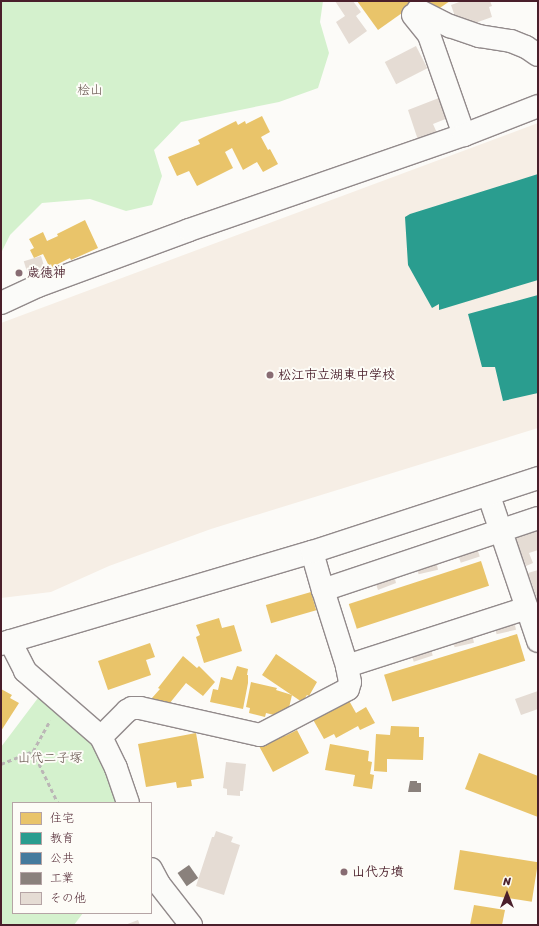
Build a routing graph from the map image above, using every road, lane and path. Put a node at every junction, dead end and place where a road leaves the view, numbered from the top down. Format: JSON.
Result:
{"nodes":[{"id":1,"x":538,"y":55,"type":"edge"},
{"id":2,"x":538,"y":106,"type":"edge"},
{"id":3,"x":464,"y":135,"type":"junction"},
{"id":4,"x":1,"y":302,"type":"edge"},
{"id":5,"x":538,"y":478,"type":"edge"},
{"id":6,"x":489,"y":496,"type":"junction"},
{"id":7,"x":538,"y":518,"type":"edge"},
{"id":8,"x":500,"y":531,"type":"junction"},
{"id":9,"x":312,"y":552,"type":"junction"},
{"id":10,"x":323,"y":590,"type":"junction"},
{"id":11,"x":527,"y":608,"type":"junction"},
{"id":12,"x":538,"y":641,"type":"edge"},
{"id":13,"x":6,"y":642,"type":"edge"},
{"id":14,"x":347,"y":666,"type":"junction"},
{"id":15,"x":61,"y":701,"type":"junction"},
{"id":16,"x":101,"y":737,"type":"junction"},
{"id":17,"x":33,"y":751,"type":"junction"},
{"id":18,"x":1,"y":764,"type":"edge"},
{"id":19,"x":58,"y":802,"type":"edge"},
{"id":20,"x":128,"y":802,"type":"edge"},
{"id":21,"x":152,"y":871,"type":"edge"},
{"id":22,"x":191,"y":925,"type":"edge"}],
"edges":[{"from":1,"to":3,"type":"street"},
{"from":2,"to":3,"type":"street"},
{"from":3,"to":4,"type":"street"},
{"from":5,"to":6,"type":"street"},
{"from":6,"to":8,"type":"street"},
{"from":6,"to":9,"type":"street"},
{"from":7,"to":8,"type":"street"},
{"from":8,"to":10,"type":"street"},
{"from":8,"to":11,"type":"street"},
{"from":9,"to":10,"type":"street"},
{"from":9,"to":13,"type":"street"},
{"from":10,"to":14,"type":"street"},
{"from":11,"to":12,"type":"street"},
{"from":11,"to":14,"type":"street"},
{"from":13,"to":15,"type":"street"},
{"from":14,"to":16,"type":"street"},
{"from":15,"to":16,"type":"street"},
{"from":15,"to":17,"type":"path"},
{"from":16,"to":20,"type":"street"},
{"from":17,"to":18,"type":"path"},
{"from":17,"to":19,"type":"path"},
{"from":21,"to":22,"type":"street"}]}
